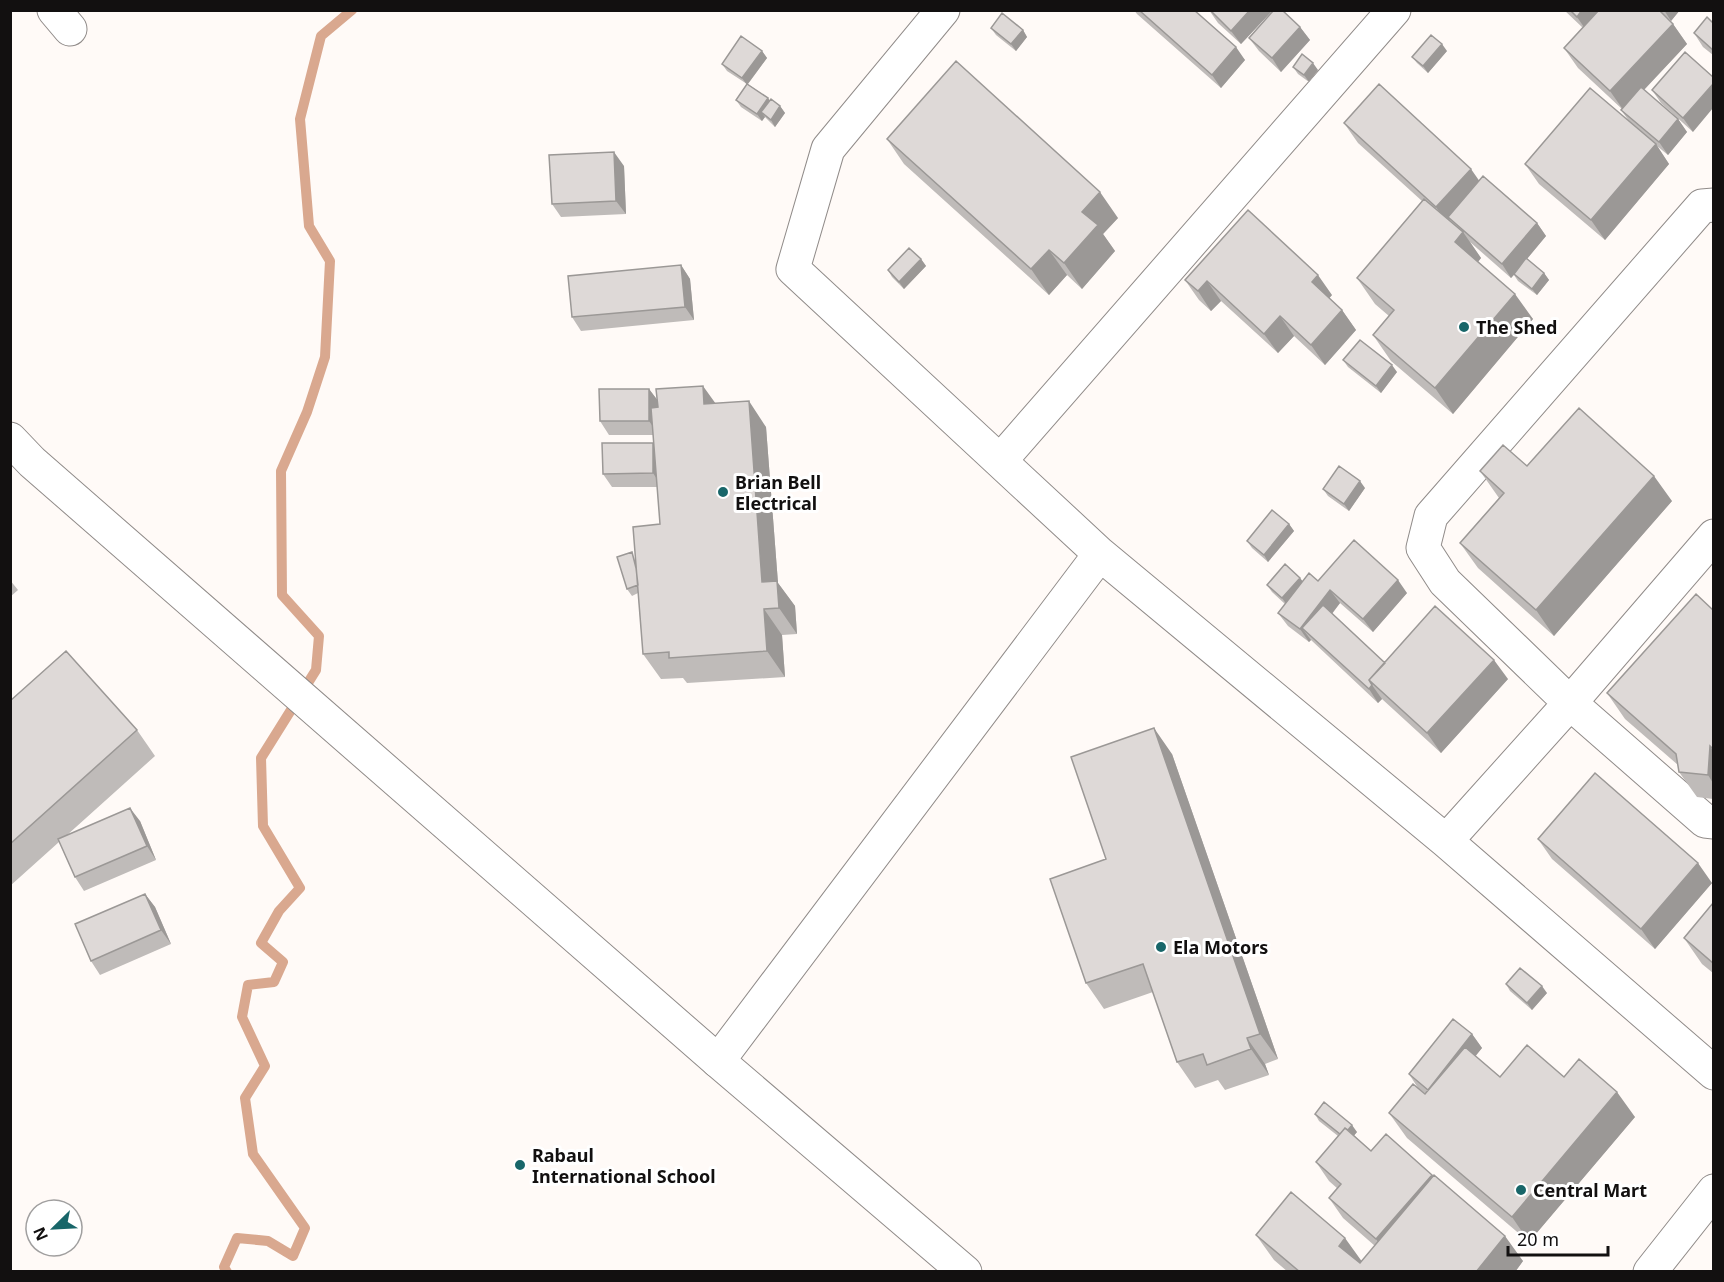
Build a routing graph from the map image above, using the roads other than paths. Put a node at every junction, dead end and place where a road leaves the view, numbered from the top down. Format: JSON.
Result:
{"nodes":[{"id":1,"x":943,"y":10,"type":"edge"},
{"id":2,"x":1394,"y":10,"type":"edge"},
{"id":3,"x":1713,"y":205,"type":"edge"},
{"id":4,"x":10,"y":439,"type":"edge"},
{"id":5,"x":1000,"y":462,"type":"junction"},
{"id":6,"x":1713,"y":536,"type":"edge"},
{"id":7,"x":1100,"y":554,"type":"junction"},
{"id":8,"x":1570,"y":703,"type":"junction"},
{"id":9,"x":1713,"y":822,"type":"edge"},
{"id":10,"x":1446,"y":841,"type":"junction"},
{"id":11,"x":718,"y":1061,"type":"junction"},
{"id":12,"x":1713,"y":1073,"type":"edge"},
{"id":13,"x":1713,"y":1191,"type":"edge"},
{"id":14,"x":965,"y":1272,"type":"edge"},
{"id":15,"x":1650,"y":1272,"type":"edge"}],
"edges":[{"from":1,"to":5,"type":"street"},
{"from":2,"to":5,"type":"street"},
{"from":3,"to":8,"type":"street"},
{"from":4,"to":11,"type":"street"},
{"from":5,"to":7,"type":"street"},
{"from":6,"to":8,"type":"street"},
{"from":7,"to":10,"type":"street"},
{"from":7,"to":11,"type":"street"},
{"from":8,"to":9,"type":"street"},
{"from":8,"to":10,"type":"street"},
{"from":10,"to":12,"type":"street"},
{"from":11,"to":14,"type":"street"},
{"from":13,"to":15,"type":"street"}]}
